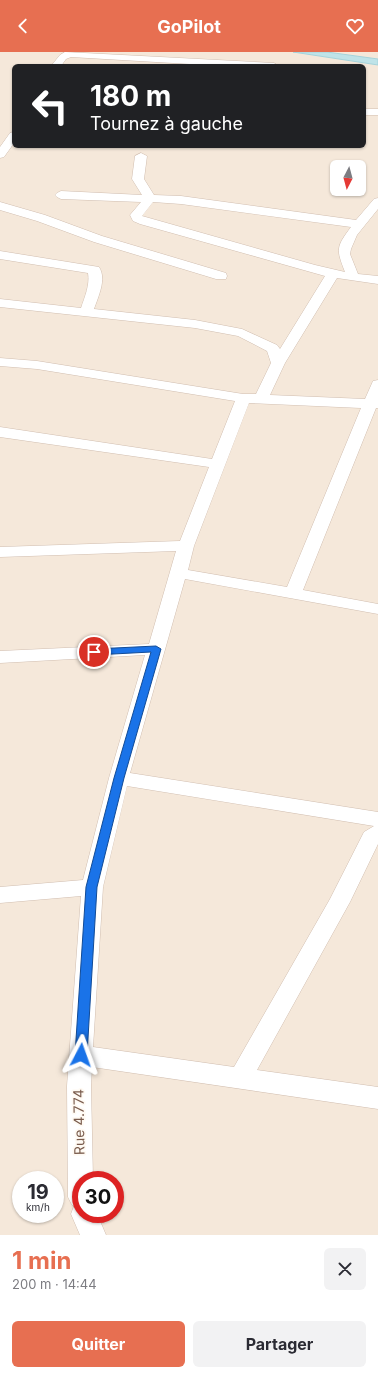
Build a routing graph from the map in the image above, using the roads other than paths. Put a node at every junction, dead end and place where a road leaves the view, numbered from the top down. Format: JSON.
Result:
{"nodes":[{"id":1,"x":161,"y":59,"type":"edge"},
{"id":2,"x":58,"y":64,"type":"edge"},
{"id":3,"x":242,"y":64,"type":"edge"},
{"id":4,"x":366,"y":112,"type":"edge"},
{"id":5,"x":378,"y":112,"type":"edge"},
{"id":6,"x":12,"y":137,"type":"edge"},
{"id":7,"x":0,"y":155,"type":"edge"},
{"id":8,"x":141,"y":156,"type":"dead end"},
{"id":9,"x":61,"y":195,"type":"dead end"},
{"id":10,"x":150,"y":199,"type":"junction"},
{"id":11,"x":378,"y":202,"type":"edge"},
{"id":12,"x":0,"y":206,"type":"edge"},
{"id":13,"x":359,"y":224,"type":"junction"},
{"id":14,"x":0,"y":255,"type":"edge"},
{"id":15,"x":333,"y":274,"type":"junction"},
{"id":16,"x":221,"y":276,"type":"dead end"},
{"id":17,"x":353,"y":277,"type":"junction"},
{"id":18,"x":378,"y":280,"type":"edge"},
{"id":19,"x":0,"y":302,"type":"edge"},
{"id":20,"x":86,"y":312,"type":"junction"},
{"id":21,"x":0,"y":362,"type":"edge"},
{"id":22,"x":278,"y":363,"type":"junction"},
{"id":23,"x":378,"y":384,"type":"edge"},
{"id":24,"x":242,"y":398,"type":"junction"},
{"id":25,"x":261,"y":399,"type":"junction"},
{"id":26,"x":374,"y":403,"type":"edge"},
{"id":27,"x":0,"y":432,"type":"edge"},
{"id":28,"x":217,"y":464,"type":"junction"},
{"id":29,"x":186,"y":546,"type":"junction"},
{"id":30,"x":0,"y":552,"type":"edge"},
{"id":31,"x":178,"y":573,"type":"junction"},
{"id":32,"x":293,"y":594,"type":"junction"},
{"id":33,"x":378,"y":609,"type":"edge"},
{"id":34,"x":156,"y":649,"type":"junction"},
{"id":35,"x":0,"y":657,"type":"edge"},
{"id":36,"x":119,"y":778,"type":"junction"},
{"id":37,"x":378,"y":819,"type":"edge"},
{"id":38,"x":378,"y":832,"type":"edge"},
{"id":39,"x":92,"y":887,"type":"junction"},
{"id":40,"x":0,"y":895,"type":"edge"},
{"id":41,"x":81,"y":1055,"type":"junction"},
{"id":42,"x":240,"y":1078,"type":"junction"},
{"id":43,"x":378,"y":1098,"type":"edge"},
{"id":44,"x":80,"y":1171,"type":"edge"},
{"id":45,"x":88,"y":1223,"type":"edge"},
{"id":46,"x":93,"y":1235,"type":"edge"}],
"edges":[{"from":1,"to":2,"type":"street"},
{"from":1,"to":3,"type":"street"},
{"from":4,"to":5,"type":"street"},
{"from":6,"to":7,"type":"street"},
{"from":8,"to":10,"type":"street"},
{"from":9,"to":10,"type":"street"},
{"from":10,"to":13,"type":"street"},
{"from":10,"to":15,"type":"street"},
{"from":11,"to":13,"type":"street"},
{"from":12,"to":16,"type":"street"},
{"from":13,"to":17,"type":"street"},
{"from":14,"to":20,"type":"street"},
{"from":15,"to":17,"type":"street"},
{"from":15,"to":22,"type":"street"},
{"from":17,"to":18,"type":"street"},
{"from":19,"to":20,"type":"street"},
{"from":20,"to":22,"type":"street"},
{"from":21,"to":24,"type":"street"},
{"from":22,"to":25,"type":"street"},
{"from":23,"to":26,"type":"street"},
{"from":24,"to":25,"type":"street"},
{"from":24,"to":28,"type":"street","name":"Rue 4.774"},
{"from":25,"to":26,"type":"street"},
{"from":26,"to":32,"type":"street"},
{"from":27,"to":28,"type":"street"},
{"from":28,"to":29,"type":"street","name":"Rue 4.774"},
{"from":29,"to":30,"type":"street"},
{"from":29,"to":31,"type":"street","name":"Rue 4.774"},
{"from":31,"to":32,"type":"street"},
{"from":31,"to":34,"type":"street","name":"Rue 4.774"},
{"from":32,"to":33,"type":"street"},
{"from":34,"to":35,"type":"street"},
{"from":34,"to":36,"type":"street","name":"Rue 4.774"},
{"from":36,"to":37,"type":"street"},
{"from":36,"to":39,"type":"street","name":"Rue 4.774"},
{"from":38,"to":42,"type":"street"},
{"from":39,"to":40,"type":"street"},
{"from":39,"to":41,"type":"street","name":"Rue 4.774"},
{"from":41,"to":42,"type":"street"},
{"from":41,"to":44,"type":"street","name":"Rue 4.774"},
{"from":42,"to":43,"type":"street"},
{"from":45,"to":46,"type":"street"}]}
